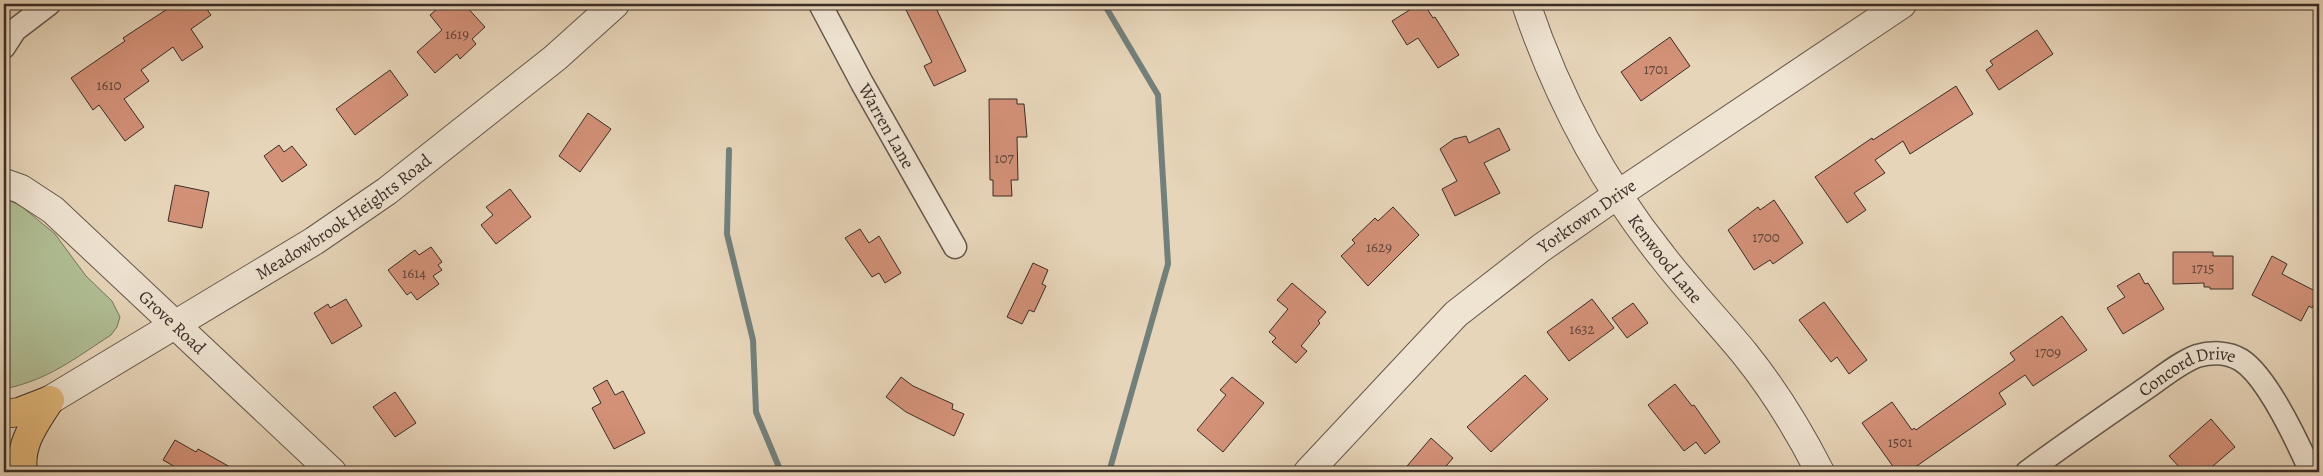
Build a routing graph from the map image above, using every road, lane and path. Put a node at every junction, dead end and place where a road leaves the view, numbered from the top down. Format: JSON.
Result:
{"nodes":[{"id":1,"x":49,"y":4,"type":"edge"},
{"id":2,"x":615,"y":4,"type":"edge"},
{"id":3,"x":820,"y":4,"type":"edge"},
{"id":4,"x":1526,"y":4,"type":"edge"},
{"id":5,"x":1902,"y":4,"type":"edge"},
{"id":6,"x":4,"y":47,"type":"edge"},
{"id":7,"x":4,"y":183,"type":"edge"},
{"id":8,"x":1617,"y":195,"type":"junction"},
{"id":9,"x":955,"y":246,"type":"dead end"},
{"id":10,"x":173,"y":324,"type":"junction"},
{"id":11,"x":50,"y":400,"type":"junction"},
{"id":12,"x":4,"y":414,"type":"edge"},
{"id":13,"x":23,"y":472,"type":"edge"},
{"id":14,"x":332,"y":472,"type":"edge"},
{"id":15,"x":1308,"y":472,"type":"edge"},
{"id":16,"x":1820,"y":472,"type":"edge"},
{"id":17,"x":2027,"y":472,"type":"edge"},
{"id":18,"x":2311,"y":472,"type":"edge"}],
"edges":[{"from":1,"to":6,"type":"street"},
{"from":2,"to":10,"type":"street","name":"Meadowbrook Heights Road"},
{"from":3,"to":9,"type":"street","name":"Warren Lane"},
{"from":4,"to":8,"type":"street","name":"Kenwood Lane"},
{"from":5,"to":8,"type":"street","name":"Yorktown Drive"},
{"from":7,"to":10,"type":"street","name":"Grove Road"},
{"from":8,"to":15,"type":"street","name":"Yorktown Drive"},
{"from":8,"to":16,"type":"street","name":"Kenwood Lane"},
{"from":10,"to":11,"type":"street","name":"Meadowbrook Heights Road"},
{"from":10,"to":14,"type":"street","name":"Grove Road"},
{"from":11,"to":12,"type":"highway"},
{"from":11,"to":13,"type":"highway"},
{"from":17,"to":18,"type":"street","name":"Concord Drive"}]}
